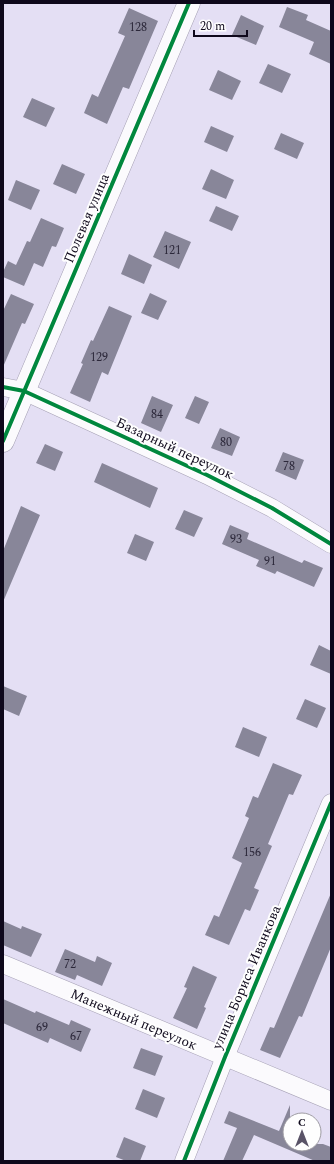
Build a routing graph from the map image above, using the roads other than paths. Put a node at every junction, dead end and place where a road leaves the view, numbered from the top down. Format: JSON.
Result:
{"nodes":[{"id":1,"x":189,"y":3,"type":"edge"},
{"id":2,"x":3,"y":387,"type":"edge"},
{"id":3,"x":24,"y":391,"type":"junction"},
{"id":4,"x":3,"y":441,"type":"edge"},
{"id":5,"x":331,"y":544,"type":"edge"},
{"id":6,"x":331,"y":803,"type":"edge"},
{"id":7,"x":3,"y":964,"type":"edge"},
{"id":8,"x":225,"y":1057,"type":"junction"},
{"id":9,"x":331,"y":1101,"type":"edge"},
{"id":10,"x":184,"y":1161,"type":"edge"}],
"edges":[{"from":1,"to":3,"type":"street","name":"Полевая улица"},
{"from":2,"to":3,"type":"street","name":"Базарный переулок"},
{"from":3,"to":4,"type":"street","name":"Полевая улица"},
{"from":3,"to":5,"type":"street","name":"Базарный переулок"},
{"from":6,"to":8,"type":"street","name":"улица Бориса Иванкова"},
{"from":7,"to":8,"type":"street","name":"Манежный переулок"},
{"from":8,"to":9,"type":"street","name":"Манежный переулок"},
{"from":8,"to":10,"type":"street","name":"улица Бориса Иванкова"}]}
